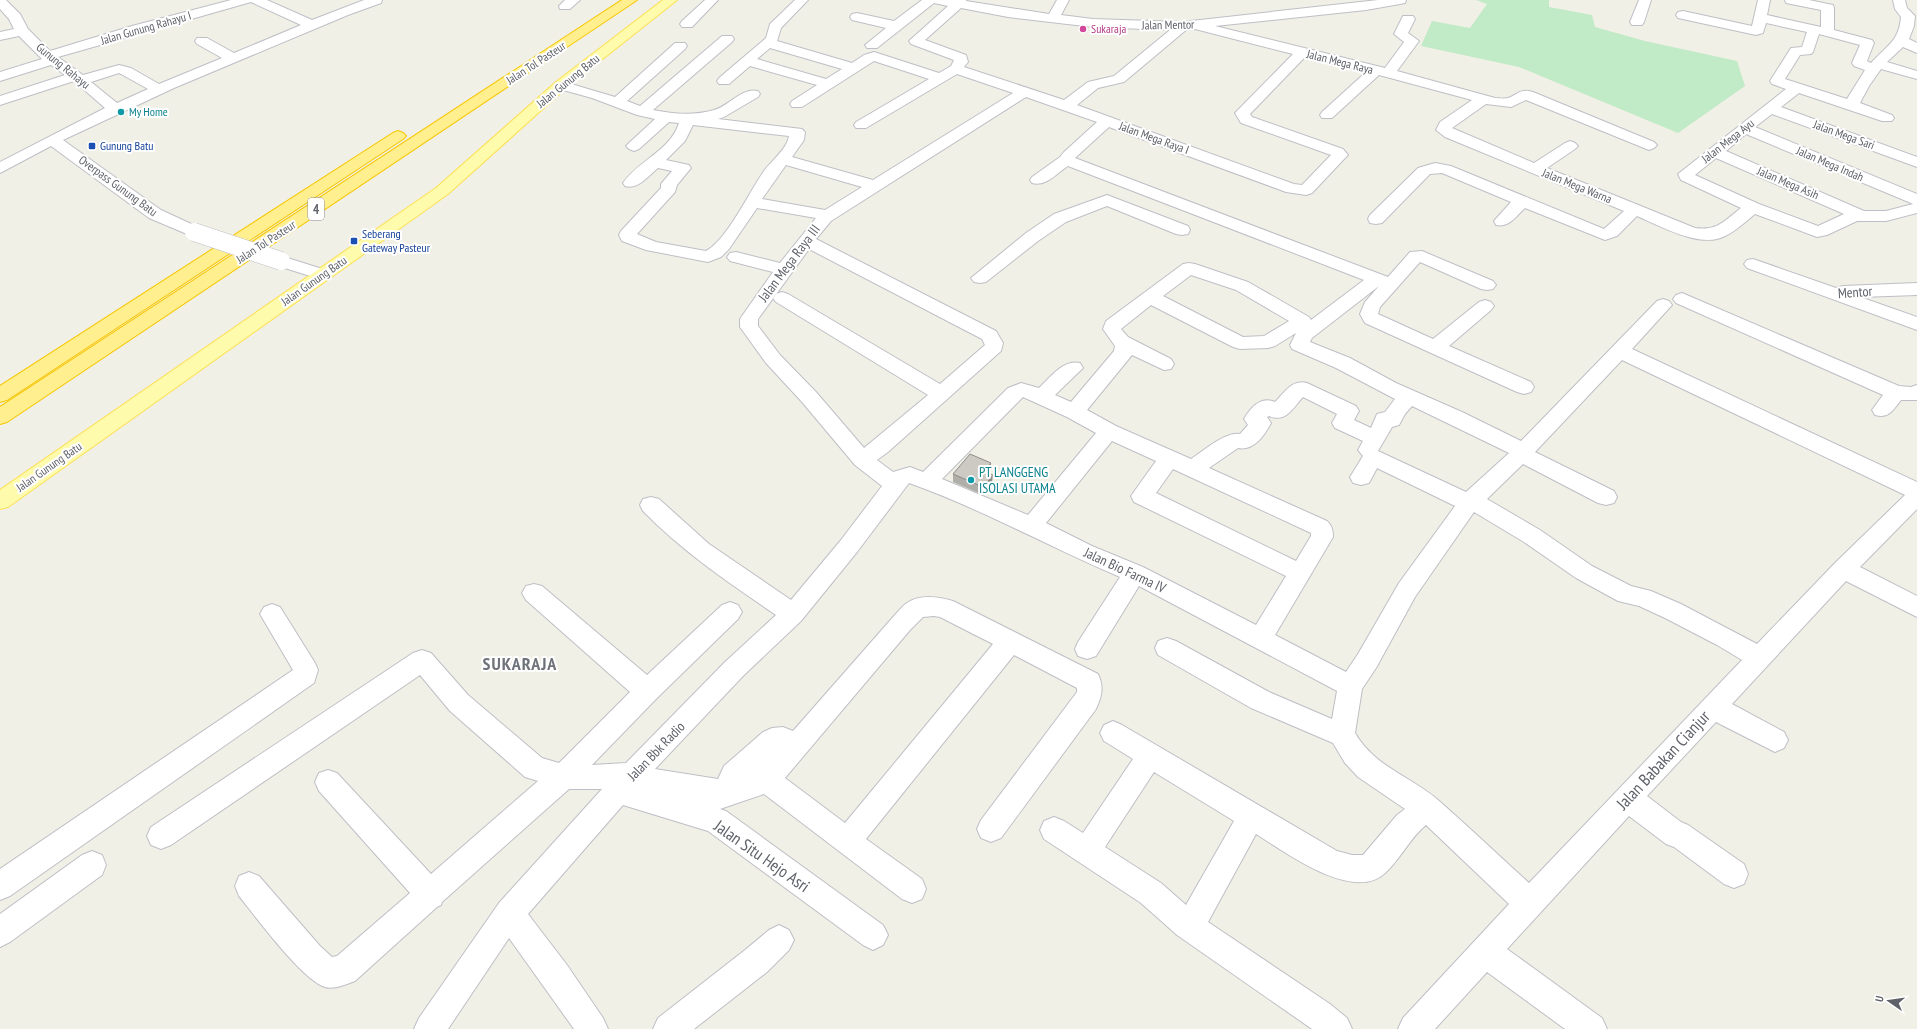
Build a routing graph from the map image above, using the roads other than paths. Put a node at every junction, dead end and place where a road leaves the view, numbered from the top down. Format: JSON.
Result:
{"nodes":[{"id":1,"x":188,"y":0,"type":"edge"},
{"id":2,"x":246,"y":0,"type":"edge"},
{"id":3,"x":256,"y":0,"type":"edge"},
{"id":4,"x":376,"y":0,"type":"edge"},
{"id":5,"x":609,"y":0,"type":"edge"},
{"id":6,"x":632,"y":0,"type":"edge"},
{"id":7,"x":671,"y":0,"type":"edge"},
{"id":8,"x":712,"y":0,"type":"edge"},
{"id":9,"x":802,"y":0,"type":"edge"},
{"id":10,"x":930,"y":0,"type":"edge"},
{"id":11,"x":936,"y":0,"type":"edge"},
{"id":12,"x":1063,"y":0,"type":"edge"},
{"id":13,"x":1400,"y":0,"type":"edge"},
{"id":14,"x":1645,"y":0,"type":"edge"},
{"id":15,"x":1764,"y":0,"type":"edge"},
{"id":16,"x":1791,"y":0,"type":"edge"},
{"id":17,"x":1899,"y":0,"type":"edge"},
{"id":18,"x":0,"y":1,"type":"edge"},
{"id":19,"x":959,"y":2,"type":"edge"},
{"id":20,"x":1270,"y":5,"type":"dead end"},
{"id":21,"x":201,"y":12,"type":"junction"},
{"id":22,"x":1683,"y":15,"type":"dead end"},
{"id":23,"x":1280,"y":16,"type":"junction"},
{"id":24,"x":857,"y":17,"type":"dead end"},
{"id":25,"x":1053,"y":18,"type":"junction"},
{"id":26,"x":1761,"y":18,"type":"junction"},
{"id":27,"x":1408,"y":19,"type":"dead end"},
{"id":28,"x":1637,"y":22,"type":"dead end"},
{"id":29,"x":687,"y":24,"type":"dead end"},
{"id":30,"x":312,"y":25,"type":"junction"},
{"id":31,"x":1198,"y":25,"type":"junction"},
{"id":32,"x":897,"y":26,"type":"junction"},
{"id":33,"x":1182,"y":26,"type":"junction"},
{"id":34,"x":1912,"y":28,"type":"edge"},
{"id":35,"x":22,"y":31,"type":"junction"},
{"id":36,"x":1820,"y":31,"type":"junction"},
{"id":37,"x":0,"y":36,"type":"edge"},
{"id":38,"x":727,"y":39,"type":"dead end"},
{"id":39,"x":1901,"y":40,"type":"junction"},
{"id":40,"x":202,"y":41,"type":"dead end"},
{"id":41,"x":768,"y":43,"type":"junction"},
{"id":42,"x":872,"y":45,"type":"dead end"},
{"id":43,"x":680,"y":46,"type":"dead end"},
{"id":44,"x":1917,"y":49,"type":"edge"},
{"id":45,"x":1302,"y":52,"type":"junction"},
{"id":46,"x":50,"y":58,"type":"junction"},
{"id":47,"x":233,"y":58,"type":"junction"},
{"id":48,"x":1917,"y":59,"type":"edge"},
{"id":49,"x":748,"y":61,"type":"junction"},
{"id":50,"x":847,"y":66,"type":"dead end"},
{"id":51,"x":1876,"y":66,"type":"junction"},
{"id":52,"x":956,"y":69,"type":"junction"},
{"id":53,"x":1382,"y":72,"type":"junction"},
{"id":54,"x":1912,"y":74,"type":"edge"},
{"id":55,"x":0,"y":77,"type":"edge"},
{"id":56,"x":79,"y":78,"type":"junction"},
{"id":57,"x":939,"y":78,"type":"junction"},
{"id":58,"x":724,"y":81,"type":"dead end"},
{"id":59,"x":820,"y":81,"type":"dead end"},
{"id":60,"x":561,"y":85,"type":"junction"},
{"id":61,"x":1796,"y":88,"type":"junction"},
{"id":62,"x":159,"y":90,"type":"junction"},
{"id":63,"x":1024,"y":92,"type":"junction"},
{"id":64,"x":753,"y":94,"type":"dead end"},
{"id":65,"x":1482,"y":100,"type":"junction"},
{"id":66,"x":0,"y":101,"type":"edge"},
{"id":67,"x":617,"y":103,"type":"junction"},
{"id":68,"x":797,"y":104,"type":"dead end"},
{"id":69,"x":1852,"y":105,"type":"junction"},
{"id":70,"x":1066,"y":106,"type":"junction"},
{"id":71,"x":1771,"y":108,"type":"junction"},
{"id":72,"x":115,"y":109,"type":"junction"},
{"id":73,"x":642,"y":112,"type":"junction"},
{"id":74,"x":1327,"y":115,"type":"dead end"},
{"id":75,"x":666,"y":117,"type":"junction"},
{"id":76,"x":1887,"y":118,"type":"dead end"},
{"id":77,"x":687,"y":120,"type":"junction"},
{"id":78,"x":1107,"y":121,"type":"junction"},
{"id":79,"x":861,"y":125,"type":"dead end"},
{"id":80,"x":1744,"y":128,"type":"junction"},
{"id":81,"x":52,"y":140,"type":"junction"},
{"id":82,"x":1649,"y":145,"type":"dead end"},
{"id":83,"x":634,"y":146,"type":"dead end"},
{"id":84,"x":1570,"y":146,"type":"dead end"},
{"id":85,"x":1716,"y":152,"type":"junction"},
{"id":86,"x":783,"y":159,"type":"junction"},
{"id":87,"x":1066,"y":160,"type":"junction"},
{"id":88,"x":1917,"y":162,"type":"edge"},
{"id":89,"x":654,"y":163,"type":"junction"},
{"id":90,"x":0,"y":168,"type":"edge"},
{"id":91,"x":1535,"y":169,"type":"junction"},
{"id":92,"x":1038,"y":180,"type":"dead end"},
{"id":93,"x":632,"y":183,"type":"dead end"},
{"id":94,"x":1126,"y":184,"type":"junction"},
{"id":95,"x":876,"y":186,"type":"junction"},
{"id":96,"x":1107,"y":200,"type":"junction"},
{"id":97,"x":1917,"y":200,"type":"edge"},
{"id":98,"x":1522,"y":201,"type":"junction"},
{"id":99,"x":753,"y":202,"type":"junction"},
{"id":100,"x":1753,"y":207,"type":"junction"},
{"id":101,"x":1917,"y":208,"type":"edge"},
{"id":102,"x":1635,"y":209,"type":"junction"},
{"id":103,"x":828,"y":215,"type":"junction"},
{"id":104,"x":1859,"y":215,"type":"junction"},
{"id":105,"x":1376,"y":219,"type":"dead end"},
{"id":106,"x":1502,"y":221,"type":"dead end"},
{"id":107,"x":1182,"y":230,"type":"dead end"},
{"id":108,"x":806,"y":241,"type":"junction"},
{"id":109,"x":736,"y":257,"type":"dead end"},
{"id":110,"x":1753,"y":264,"type":"dead end"},
{"id":111,"x":784,"y":269,"type":"junction"},
{"id":112,"x":323,"y":275,"type":"junction"},
{"id":113,"x":980,"y":278,"type":"dead end"},
{"id":114,"x":1384,"y":282,"type":"junction"},
{"id":115,"x":1486,"y":285,"type":"dead end"},
{"id":116,"x":1917,"y":289,"type":"edge"},
{"id":117,"x":1831,"y":292,"type":"junction"},
{"id":118,"x":1150,"y":297,"type":"junction"},
{"id":119,"x":782,"y":298,"type":"dead end"},
{"id":120,"x":1682,"y":299,"type":"dead end"},
{"id":121,"x":1663,"y":305,"type":"dead end"},
{"id":122,"x":1485,"y":306,"type":"dead end"},
{"id":123,"x":1917,"y":324,"type":"edge"},
{"id":124,"x":1122,"y":342,"type":"junction"},
{"id":125,"x":1436,"y":347,"type":"junction"},
{"id":126,"x":1619,"y":351,"type":"junction"},
{"id":127,"x":1164,"y":364,"type":"dead end"},
{"id":128,"x":1074,"y":368,"type":"dead end"},
{"id":129,"x":1524,"y":387,"type":"dead end"},
{"id":130,"x":1917,"y":392,"type":"edge"},
{"id":131,"x":940,"y":393,"type":"junction"},
{"id":132,"x":1896,"y":393,"type":"junction"},
{"id":133,"x":0,"y":395,"type":"edge"},
{"id":134,"x":1409,"y":396,"type":"junction"},
{"id":135,"x":1041,"y":397,"type":"junction"},
{"id":136,"x":1882,"y":410,"type":"dead end"},
{"id":137,"x":1074,"y":412,"type":"junction"},
{"id":138,"x":0,"y":418,"type":"edge"},
{"id":139,"x":1109,"y":431,"type":"junction"},
{"id":140,"x":1374,"y":447,"type":"junction"},
{"id":141,"x":1522,"y":453,"type":"junction"},
{"id":142,"x":1169,"y":458,"type":"junction"},
{"id":143,"x":862,"y":460,"type":"junction"},
{"id":144,"x":1192,"y":469,"type":"junction"},
{"id":145,"x":1360,"y":477,"type":"dead end"},
{"id":146,"x":927,"y":481,"type":"junction"},
{"id":147,"x":895,"y":484,"type":"junction"},
{"id":148,"x":1917,"y":491,"type":"edge"},
{"id":149,"x":1917,"y":496,"type":"edge"},
{"id":150,"x":1606,"y":497,"type":"dead end"},
{"id":151,"x":0,"y":501,"type":"edge"},
{"id":152,"x":1470,"y":501,"type":"junction"},
{"id":153,"x":651,"y":505,"type":"dead end"},
{"id":154,"x":1031,"y":526,"type":"junction"},
{"id":155,"x":1843,"y":569,"type":"junction"},
{"id":156,"x":1135,"y":573,"type":"junction"},
{"id":157,"x":1300,"y":573,"type":"junction"},
{"id":158,"x":534,"y":593,"type":"dead end"},
{"id":159,"x":1917,"y":607,"type":"edge"},
{"id":160,"x":730,"y":612,"type":"dead end"},
{"id":161,"x":272,"y":614,"type":"dead end"},
{"id":162,"x":793,"y":614,"type":"junction"},
{"id":163,"x":1260,"y":639,"type":"junction"},
{"id":164,"x":1009,"y":643,"type":"junction"},
{"id":165,"x":1167,"y":648,"type":"dead end"},
{"id":166,"x":1087,"y":649,"type":"dead end"},
{"id":167,"x":1759,"y":658,"type":"junction"},
{"id":168,"x":1350,"y":686,"type":"junction"},
{"id":169,"x":646,"y":692,"type":"junction"},
{"id":170,"x":1713,"y":707,"type":"junction"},
{"id":171,"x":1113,"y":733,"type":"dead end"},
{"id":172,"x":1342,"y":735,"type":"junction"},
{"id":173,"x":1775,"y":740,"type":"dead end"},
{"id":174,"x":796,"y":746,"type":"junction"},
{"id":175,"x":1150,"y":756,"type":"junction"},
{"id":176,"x":564,"y":776,"type":"junction"},
{"id":177,"x":766,"y":780,"type":"junction"},
{"id":178,"x":328,"y":782,"type":"dead end"},
{"id":179,"x":625,"y":783,"type":"junction"},
{"id":180,"x":724,"y":792,"type":"junction"},
{"id":181,"x":1628,"y":798,"type":"junction"},
{"id":182,"x":1427,"y":808,"type":"junction"},
{"id":183,"x":1251,"y":816,"type":"junction"},
{"id":184,"x":991,"y":829,"type":"dead end"},
{"id":185,"x":1054,"y":830,"type":"dead end"},
{"id":186,"x":161,"y":836,"type":"dead end"},
{"id":187,"x":1094,"y":840,"type":"dead end"},
{"id":188,"x":847,"y":841,"type":"junction"},
{"id":189,"x":92,"y":865,"type":"dead end"},
{"id":190,"x":1734,"y":874,"type":"dead end"},
{"id":191,"x":0,"y":886,"type":"edge"},
{"id":192,"x":249,"y":886,"type":"dead end"},
{"id":193,"x":912,"y":889,"type":"dead end"},
{"id":194,"x":431,"y":895,"type":"junction"},
{"id":195,"x":1529,"y":903,"type":"junction"},
{"id":196,"x":509,"y":913,"type":"junction"},
{"id":197,"x":1195,"y":917,"type":"dead end"},
{"id":198,"x":0,"y":932,"type":"edge"},
{"id":199,"x":873,"y":935,"type":"dead end"},
{"id":200,"x":779,"y":940,"type":"dead end"},
{"id":201,"x":1484,"y":951,"type":"junction"},
{"id":202,"x":430,"y":1029,"type":"edge"},
{"id":203,"x":592,"y":1029,"type":"edge"},
{"id":204,"x":669,"y":1029,"type":"edge"},
{"id":205,"x":1336,"y":1029,"type":"edge"},
{"id":206,"x":1414,"y":1029,"type":"edge"},
{"id":207,"x":1591,"y":1029,"type":"edge"}],
"edges":[{"from":1,"to":21,"type":"street"},
{"from":2,"to":21,"type":"street","name":"Jalan Gunung Rahayu I"},
{"from":3,"to":30,"type":"street"},
{"from":4,"to":30,"type":"street"},
{"from":5,"to":133,"type":"highway","name":"Jalan Tol Pasteur","number":"4"},
{"from":6,"to":138,"type":"highway","name":"Jalan Tol Pasteur","number":"4"},
{"from":7,"to":60,"type":"main road","name":"Jalan Gunung Batu"},
{"from":8,"to":29,"type":"street"},
{"from":9,"to":41,"type":"street"},
{"from":10,"to":32,"type":"street"},
{"from":11,"to":19,"type":"street","name":"Jalan Mentor"},
{"from":12,"to":25,"type":"street"},
{"from":13,"to":23,"type":"street","name":"Jalan Mentor"},
{"from":14,"to":28,"type":"street"},
{"from":15,"to":26,"type":"street"},
{"from":16,"to":36,"type":"street"},
{"from":17,"to":34,"type":"street"},
{"from":18,"to":35,"type":"street","name":"Gunung Rahayu"},
{"from":19,"to":25,"type":"street","name":"Jalan Mentor"},
{"from":19,"to":52,"type":"street"},
{"from":20,"to":23,"type":"street"},
{"from":21,"to":46,"type":"street","name":"Jalan Gunung Rahayu I"},
{"from":22,"to":26,"type":"street"},
{"from":23,"to":31,"type":"street","name":"Jalan Mentor"},
{"from":24,"to":32,"type":"street"},
{"from":25,"to":33,"type":"street","name":"Jalan Mentor"},
{"from":26,"to":36,"type":"street"},
{"from":27,"to":53,"type":"street"},
{"from":30,"to":47,"type":"street"},
{"from":31,"to":33,"type":"street","name":"Jalan Mentor"},
{"from":31,"to":45,"type":"street","name":"Jalan Mega Raya"},
{"from":32,"to":42,"type":"street"},
{"from":33,"to":70,"type":"street"},
{"from":34,"to":39,"type":"street"},
{"from":35,"to":37,"type":"street"},
{"from":35,"to":46,"type":"street","name":"Gunung Rahayu"},
{"from":36,"to":51,"type":"street"},
{"from":36,"to":61,"type":"street"},
{"from":38,"to":73,"type":"street"},
{"from":39,"to":44,"type":"street"},
{"from":39,"to":51,"type":"street"},
{"from":40,"to":47,"type":"street"},
{"from":41,"to":49,"type":"street"},
{"from":41,"to":50,"type":"street"},
{"from":43,"to":67,"type":"street"},
{"from":45,"to":53,"type":"street","name":"Jalan Mega Raya"},
{"from":45,"to":78,"type":"street","name":"Jalan Mega Raya I"},
{"from":46,"to":55,"type":"street","name":"Jalan Gunung Rahayu I"},
{"from":46,"to":56,"type":"street","name":"Gunung Rahayu"},
{"from":47,"to":62,"type":"street"},
{"from":48,"to":54,"type":"street"},
{"from":49,"to":58,"type":"street"},
{"from":49,"to":59,"type":"street"},
{"from":51,"to":54,"type":"street"},
{"from":51,"to":69,"type":"street"},
{"from":52,"to":57,"type":"street"},
{"from":52,"to":63,"type":"street"},
{"from":53,"to":65,"type":"street","name":"Jalan Mega Raya"},
{"from":53,"to":74,"type":"street"},
{"from":56,"to":62,"type":"street"},
{"from":56,"to":66,"type":"street"},
{"from":56,"to":72,"type":"street","name":"Gunung Rahayu"},
{"from":57,"to":68,"type":"street"},
{"from":57,"to":79,"type":"street"},
{"from":60,"to":67,"type":"street"},
{"from":60,"to":112,"type":"main road","name":"Jalan Gunung Batu"},
{"from":61,"to":69,"type":"street"},
{"from":61,"to":71,"type":"street","name":"Jalan Mega Ayu"},
{"from":62,"to":72,"type":"street"},
{"from":63,"to":70,"type":"street"},
{"from":63,"to":95,"type":"street","name":"Jalan Mega Raya III"},
{"from":64,"to":77,"type":"street"},
{"from":65,"to":82,"type":"street","name":"Jalan Mega Raya"},
{"from":65,"to":91,"type":"street","name":"Jalan Mega Warna"},
{"from":67,"to":73,"type":"street"},
{"from":69,"to":76,"type":"street"},
{"from":70,"to":78,"type":"street"},
{"from":71,"to":80,"type":"street","name":"Jalan Mega Ayu"},
{"from":71,"to":88,"type":"street","name":"Jalan Mega Sari"},
{"from":72,"to":81,"type":"street"},
{"from":73,"to":75,"type":"street"},
{"from":75,"to":77,"type":"street"},
{"from":75,"to":83,"type":"street"},
{"from":77,"to":86,"type":"street"},
{"from":77,"to":89,"type":"street"},
{"from":78,"to":87,"type":"street","name":"Jalan Mega Raya I"},
{"from":80,"to":85,"type":"street","name":"Jalan Mega Ayu"},
{"from":80,"to":97,"type":"street","name":"Jalan Mega Indah"},
{"from":81,"to":90,"type":"street"},
{"from":81,"to":112,"type":"street","name":"Overpass Gunung Batu","bridge":true},
{"from":84,"to":91,"type":"street"},
{"from":85,"to":100,"type":"street","name":"Jalan Mega Ayu"},
{"from":85,"to":104,"type":"street","name":"Jalan Mega Asih"},
{"from":86,"to":95,"type":"street"},
{"from":86,"to":99,"type":"street"},
{"from":87,"to":92,"type":"street","name":"Jalan Mega Raya I"},
{"from":87,"to":94,"type":"street"},
{"from":89,"to":93,"type":"street"},
{"from":89,"to":99,"type":"street"},
{"from":91,"to":102,"type":"street","name":"Jalan Mega Warna"},
{"from":94,"to":96,"type":"street"},
{"from":94,"to":114,"type":"street"},
{"from":95,"to":103,"type":"street","name":"Jalan Mega Raya III"},
{"from":96,"to":107,"type":"street"},
{"from":96,"to":113,"type":"street"},
{"from":98,"to":102,"type":"street"},
{"from":98,"to":105,"type":"street"},
{"from":98,"to":106,"type":"street"},
{"from":99,"to":103,"type":"street"},
{"from":100,"to":102,"type":"street","name":"Jalan Mega Warna"},
{"from":100,"to":104,"type":"street"},
{"from":101,"to":104,"type":"street"},
{"from":103,"to":108,"type":"street","name":"Jalan Mega Raya III"},
{"from":108,"to":111,"type":"street","name":"Jalan Mega Raya III"},
{"from":108,"to":131,"type":"street"},
{"from":109,"to":111,"type":"street"},
{"from":110,"to":117,"type":"street"},
{"from":111,"to":143,"type":"street","name":"Jalan Mega Raya III"},
{"from":112,"to":151,"type":"main road","name":"Jalan Gunung Batu"},
{"from":114,"to":115,"type":"street"},
{"from":114,"to":125,"type":"street"},
{"from":114,"to":134,"type":"street"},
{"from":116,"to":117,"type":"street","name":"Mentor"},
{"from":117,"to":123,"type":"street","name":"Mentor"},
{"from":118,"to":118,"type":"street"},
{"from":118,"to":124,"type":"street"},
{"from":119,"to":131,"type":"street"},
{"from":120,"to":132,"type":"street"},
{"from":121,"to":126,"type":"street"},
{"from":122,"to":125,"type":"street"},
{"from":124,"to":127,"type":"street"},
{"from":124,"to":137,"type":"street"},
{"from":125,"to":129,"type":"street"},
{"from":126,"to":141,"type":"street"},
{"from":126,"to":148,"type":"street"},
{"from":128,"to":135,"type":"street"},
{"from":130,"to":132,"type":"street"},
{"from":131,"to":143,"type":"street"},
{"from":132,"to":136,"type":"street"},
{"from":134,"to":140,"type":"street"},
{"from":134,"to":141,"type":"street"},
{"from":135,"to":137,"type":"street"},
{"from":135,"to":146,"type":"street"},
{"from":137,"to":139,"type":"street"},
{"from":139,"to":142,"type":"street"},
{"from":139,"to":154,"type":"street"},
{"from":140,"to":144,"type":"street"},
{"from":140,"to":145,"type":"street"},
{"from":140,"to":152,"type":"street"},
{"from":141,"to":150,"type":"street"},
{"from":141,"to":152,"type":"street"},
{"from":142,"to":144,"type":"street"},
{"from":142,"to":157,"type":"street"},
{"from":143,"to":147,"type":"street","name":"Jalan Mega Raya III"},
{"from":144,"to":157,"type":"street"},
{"from":146,"to":147,"type":"street","name":"Jalan Bio Farma IV"},
{"from":146,"to":154,"type":"street","name":"Jalan Bio Farma IV"},
{"from":147,"to":162,"type":"street","name":"Jalan Bbk Radio"},
{"from":149,"to":155,"type":"street","name":"Jalan Babakan Cianjur"},
{"from":152,"to":167,"type":"street"},
{"from":152,"to":168,"type":"street"},
{"from":153,"to":162,"type":"street"},
{"from":154,"to":156,"type":"street","name":"Jalan Bio Farma IV"},
{"from":155,"to":159,"type":"street"},
{"from":155,"to":167,"type":"street","name":"Jalan Babakan Cianjur"},
{"from":156,"to":163,"type":"street","name":"Jalan Bio Farma IV"},
{"from":156,"to":166,"type":"street"},
{"from":157,"to":163,"type":"street"},
{"from":158,"to":169,"type":"street"},
{"from":160,"to":169,"type":"street"},
{"from":161,"to":191,"type":"street"},
{"from":162,"to":179,"type":"street","name":"Jalan Bbk Radio"},
{"from":163,"to":168,"type":"street","name":"Jalan Bio Farma IV"},
{"from":164,"to":174,"type":"street"},
{"from":164,"to":184,"type":"street"},
{"from":164,"to":188,"type":"street"},
{"from":165,"to":172,"type":"street"},
{"from":167,"to":170,"type":"street","name":"Jalan Babakan Cianjur"},
{"from":168,"to":172,"type":"street"},
{"from":169,"to":176,"type":"street"},
{"from":170,"to":173,"type":"street"},
{"from":170,"to":181,"type":"street","name":"Jalan Babakan Cianjur"},
{"from":171,"to":175,"type":"street"},
{"from":172,"to":182,"type":"street"},
{"from":174,"to":177,"type":"street"},
{"from":174,"to":180,"type":"street"},
{"from":175,"to":183,"type":"street"},
{"from":175,"to":187,"type":"street"},
{"from":176,"to":179,"type":"street"},
{"from":176,"to":186,"type":"street"},
{"from":176,"to":194,"type":"street"},
{"from":177,"to":180,"type":"street"},
{"from":177,"to":188,"type":"street"},
{"from":178,"to":194,"type":"street"},
{"from":179,"to":180,"type":"street"},
{"from":179,"to":196,"type":"street","name":"Jalan Bbk Radio"},
{"from":179,"to":199,"type":"street","name":"Jalan Situ Hejo Asri"},
{"from":181,"to":190,"type":"street"},
{"from":181,"to":195,"type":"street","name":"Jalan Babakan Cianjur"},
{"from":182,"to":183,"type":"street"},
{"from":182,"to":195,"type":"street"},
{"from":183,"to":197,"type":"street"},
{"from":185,"to":205,"type":"street"},
{"from":188,"to":193,"type":"street"},
{"from":189,"to":198,"type":"street"},
{"from":192,"to":194,"type":"street"},
{"from":195,"to":201,"type":"street","name":"Jalan Babakan Cianjur"},
{"from":196,"to":202,"type":"street","name":"Jalan Bbk Radio"},
{"from":196,"to":203,"type":"street"},
{"from":200,"to":204,"type":"street"},
{"from":201,"to":206,"type":"street","name":"Jalan Babakan Cianjur"},
{"from":201,"to":207,"type":"street"}]}
